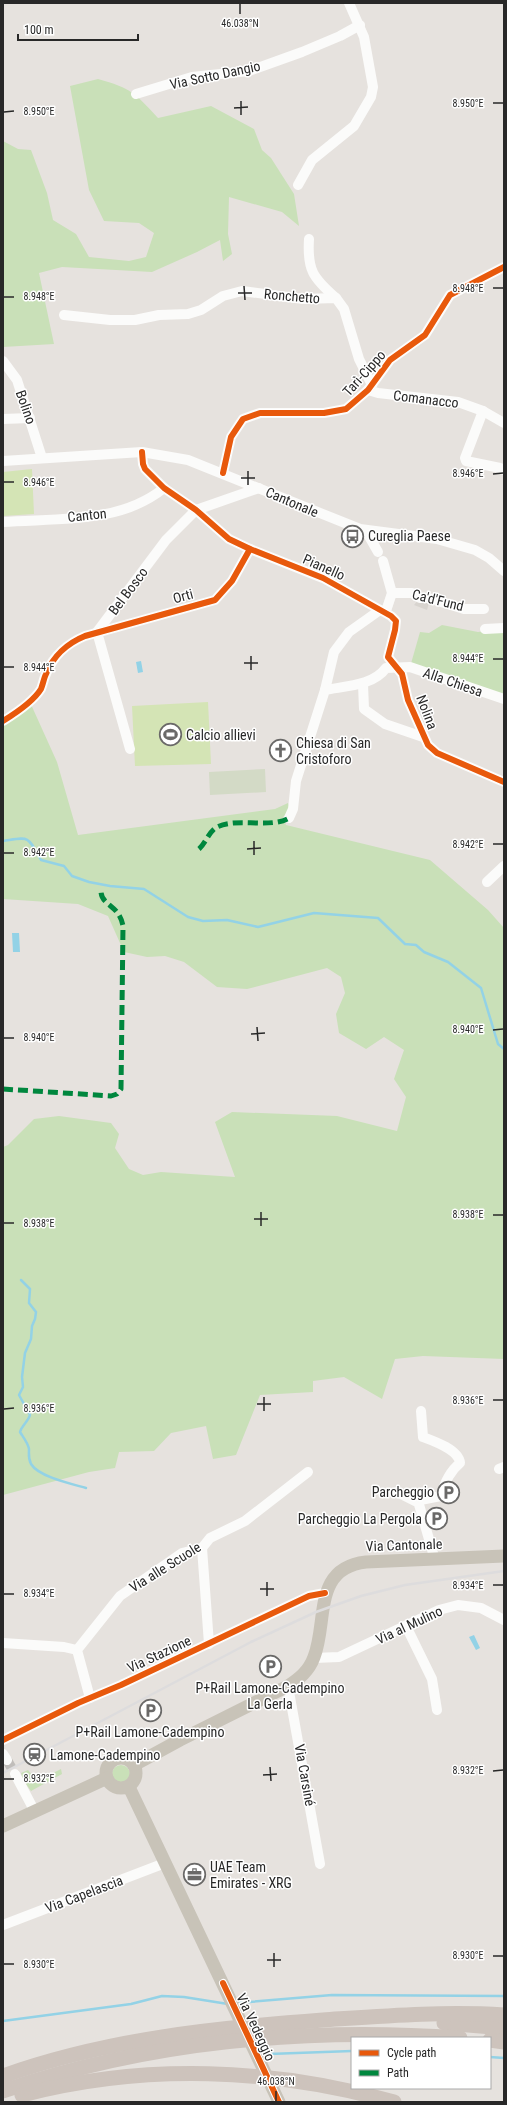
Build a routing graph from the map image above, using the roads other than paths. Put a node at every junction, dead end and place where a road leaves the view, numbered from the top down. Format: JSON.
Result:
{"nodes":[{"id":1,"x":349,"y":3,"type":"edge"},
{"id":2,"x":360,"y":25,"type":"junction"},
{"id":3,"x":136,"y":94,"type":"dead end"},
{"id":4,"x":298,"y":185,"type":"dead end"},
{"id":5,"x":309,"y":239,"type":"dead end"},
{"id":6,"x":504,"y":267,"type":"edge"},
{"id":7,"x":336,"y":298,"type":"junction"},
{"id":8,"x":64,"y":315,"type":"dead end"},
{"id":9,"x":3,"y":361,"type":"edge"},
{"id":10,"x":370,"y":387,"type":"junction"},
{"id":11,"x":483,"y":411,"type":"junction"},
{"id":12,"x":30,"y":418,"type":"junction"},
{"id":13,"x":3,"y":419,"type":"edge"},
{"id":14,"x":504,"y":423,"type":"edge"},
{"id":15,"x":142,"y":452,"type":"junction"},
{"id":16,"x":42,"y":458,"type":"junction"},
{"id":17,"x":3,"y":461,"type":"edge"},
{"id":18,"x":504,"y":470,"type":"edge"},
{"id":19,"x":223,"y":473,"type":"junction"},
{"id":20,"x":164,"y":488,"type":"junction"},
{"id":21,"x":260,"y":488,"type":"junction"},
{"id":22,"x":196,"y":510,"type":"junction"},
{"id":23,"x":3,"y":522,"type":"edge"},
{"id":24,"x":366,"y":531,"type":"junction"},
{"id":25,"x":250,"y":549,"type":"junction"},
{"id":26,"x":504,"y":571,"type":"edge"},
{"id":27,"x":392,"y":593,"type":"junction"},
{"id":28,"x":484,"y":609,"type":"dead end"},
{"id":29,"x":383,"y":611,"type":"junction"},
{"id":30,"x":504,"y":628,"type":"edge"},
{"id":31,"x":485,"y":629,"type":"dead end"},
{"id":32,"x":97,"y":632,"type":"junction"},
{"id":33,"x":397,"y":667,"type":"junction"},
{"id":34,"x":363,"y":684,"type":"junction"},
{"id":35,"x":325,"y":690,"type":"junction"},
{"id":36,"x":504,"y":700,"type":"edge"},
{"id":37,"x":3,"y":721,"type":"edge"},
{"id":38,"x":423,"y":737,"type":"junction"},
{"id":39,"x":130,"y":749,"type":"dead end"},
{"id":40,"x":504,"y":782,"type":"edge"},
{"id":41,"x":289,"y":818,"type":"dead end"},
{"id":42,"x":504,"y":866,"type":"edge"},
{"id":43,"x":487,"y":882,"type":"dead end"},
{"id":44,"x":421,"y":1411,"type":"dead end"},
{"id":45,"x":308,"y":1472,"type":"dead end"},
{"id":46,"x":397,"y":1492,"type":"dead end"},
{"id":47,"x":418,"y":1501,"type":"junction"},
{"id":48,"x":202,"y":1548,"type":"junction"},
{"id":49,"x":504,"y":1556,"type":"edge"},
{"id":50,"x":435,"y":1560,"type":"junction"},
{"id":51,"x":325,"y":1593,"type":"junction"},
{"id":52,"x":504,"y":1620,"type":"edge"},
{"id":53,"x":406,"y":1626,"type":"junction"},
{"id":54,"x":3,"y":1643,"type":"edge"},
{"id":55,"x":209,"y":1644,"type":"junction"},
{"id":56,"x":77,"y":1650,"type":"junction"},
{"id":57,"x":314,"y":1658,"type":"junction"},
{"id":58,"x":288,"y":1686,"type":"junction"},
{"id":59,"x":90,"y":1698,"type":"junction"},
{"id":60,"x":438,"y":1710,"type":"dead end"},
{"id":61,"x":3,"y":1740,"type":"edge"},
{"id":62,"x":3,"y":1748,"type":"edge"},
{"id":63,"x":134,"y":1765,"type":"junction"},
{"id":64,"x":15,"y":1774,"type":"tunnel mouth"},
{"id":65,"x":107,"y":1778,"type":"junction"},
{"id":66,"x":129,"y":1787,"type":"junction"},
{"id":67,"x":34,"y":1810,"type":"junction"},
{"id":68,"x":3,"y":1826,"type":"edge"},
{"id":69,"x":165,"y":1863,"type":"junction"},
{"id":70,"x":320,"y":1864,"type":"dead end"},
{"id":71,"x":3,"y":1925,"type":"edge"},
{"id":72,"x":504,"y":2014,"type":"edge"},
{"id":73,"x":299,"y":2022,"type":"junction"},
{"id":74,"x":504,"y":2028,"type":"edge"},
{"id":75,"x":421,"y":2037,"type":"edge"},
{"id":76,"x":491,"y":2040,"type":"edge"},
{"id":77,"x":504,"y":2042,"type":"edge"},
{"id":78,"x":3,"y":2076,"type":"edge"},
{"id":79,"x":3,"y":2091,"type":"edge"},
{"id":80,"x":3,"y":2100,"type":"edge"},
{"id":81,"x":279,"y":2102,"type":"edge"},
{"id":82,"x":394,"y":2102,"type":"edge"}],
"edges":[{"from":1,"to":2,"type":"street"},
{"from":2,"to":3,"type":"street","name":"Via Sotto Dangio"},
{"from":2,"to":4,"type":"street"},
{"from":5,"to":7,"type":"street"},
{"from":6,"to":10,"type":"street","name":"Tarì-Cippo"},
{"from":7,"to":8,"type":"street","name":"Ronchetto"},
{"from":7,"to":10,"type":"street","name":"Ronchetto"},
{"from":9,"to":12,"type":"street","name":"Bolino"},
{"from":10,"to":11,"type":"street","name":"Comanacco"},
{"from":10,"to":19,"type":"street","name":"Tarì-Cippo"},
{"from":11,"to":14,"type":"street","name":"Comanacco"},
{"from":11,"to":18,"type":"street"},
{"from":12,"to":13,"type":"street"},
{"from":12,"to":16,"type":"street","name":"Bolino"},
{"from":15,"to":16,"type":"street","name":"Cantonale"},
{"from":15,"to":19,"type":"street","name":"Cantonale"},
{"from":15,"to":20,"type":"street","name":"Pianello"},
{"from":16,"to":17,"type":"street","name":"Cantonale"},
{"from":19,"to":21,"type":"street","name":"Cantonale"},
{"from":20,"to":22,"type":"street","name":"Pianello"},
{"from":20,"to":23,"type":"street","name":"Canton"},
{"from":21,"to":22,"type":"street","name":"Bel Bosco"},
{"from":21,"to":24,"type":"street","name":"Cantonale"},
{"from":22,"to":25,"type":"street","name":"Pianello"},
{"from":22,"to":32,"type":"street","name":"Bel Bosco"},
{"from":24,"to":26,"type":"street","name":"Cantonale"},
{"from":24,"to":27,"type":"street"},
{"from":25,"to":29,"type":"street","name":"Pianello"},
{"from":25,"to":32,"type":"street","name":"Orti"},
{"from":27,"to":28,"type":"street","name":"Ca'd'Fund"},
{"from":27,"to":29,"type":"street"},
{"from":29,"to":33,"type":"street","name":"Nolina"},
{"from":29,"to":35,"type":"street"},
{"from":30,"to":31,"type":"street"},
{"from":32,"to":37,"type":"street","name":"Orti"},
{"from":32,"to":39,"type":"street"},
{"from":33,"to":34,"type":"street"},
{"from":33,"to":36,"type":"street","name":"Alla Chiesa"},
{"from":33,"to":38,"type":"street","name":"Nolina"},
{"from":34,"to":35,"type":"street"},
{"from":34,"to":38,"type":"street"},
{"from":35,"to":41,"type":"street"},
{"from":38,"to":40,"type":"street","name":"Nolina"},
{"from":42,"to":43,"type":"street"},
{"from":44,"to":47,"type":"street"},
{"from":45,"to":48,"type":"street","name":"Via alle Scuole"},
{"from":46,"to":47,"type":"street"},
{"from":47,"to":50,"type":"street"},
{"from":48,"to":55,"type":"street"},
{"from":48,"to":56,"type":"street","name":"Via alle Scuole"},
{"from":49,"to":50,"type":"main road","name":"Via Cantonale"},
{"from":50,"to":51,"type":"main road","name":"Via Cantonale"},
{"from":51,"to":55,"type":"street","name":"Via Stazione"},
{"from":51,"to":57,"type":"main road","name":"Via Cantonale"},
{"from":52,"to":53,"type":"street","name":"Via al Mulino"},
{"from":53,"to":57,"type":"street","name":"Via al Mulino"},
{"from":53,"to":60,"type":"street"},
{"from":54,"to":56,"type":"street"},
{"from":55,"to":59,"type":"street","name":"Via Stazione"},
{"from":56,"to":59,"type":"street"},
{"from":57,"to":58,"type":"main road"},
{"from":58,"to":63,"type":"main road"},
{"from":58,"to":70,"type":"street","name":"Via Carsiné"},
{"from":59,"to":61,"type":"street","name":"Via Stazione"},
{"from":61,"to":62,"type":"street"},
{"from":63,"to":65,"type":"main road"},
{"from":63,"to":66,"type":"main road"},
{"from":64,"to":67,"type":"street"},
{"from":65,"to":66,"type":"main road"},
{"from":65,"to":67,"type":"main road"},
{"from":66,"to":69,"type":"main road","name":"Via Vedeggio"},
{"from":67,"to":68,"type":"main road"},
{"from":69,"to":71,"type":"street","name":"Via Capelascia"},
{"from":69,"to":81,"type":"main road","name":"Via Vedeggio"},
{"from":72,"to":73,"type":"highway"},
{"from":73,"to":74,"type":"highway"},
{"from":73,"to":78,"type":"highway"},
{"from":75,"to":79,"type":"highway"},
{"from":76,"to":77,"type":"highway"},
{"from":80,"to":82,"type":"highway"}]}
